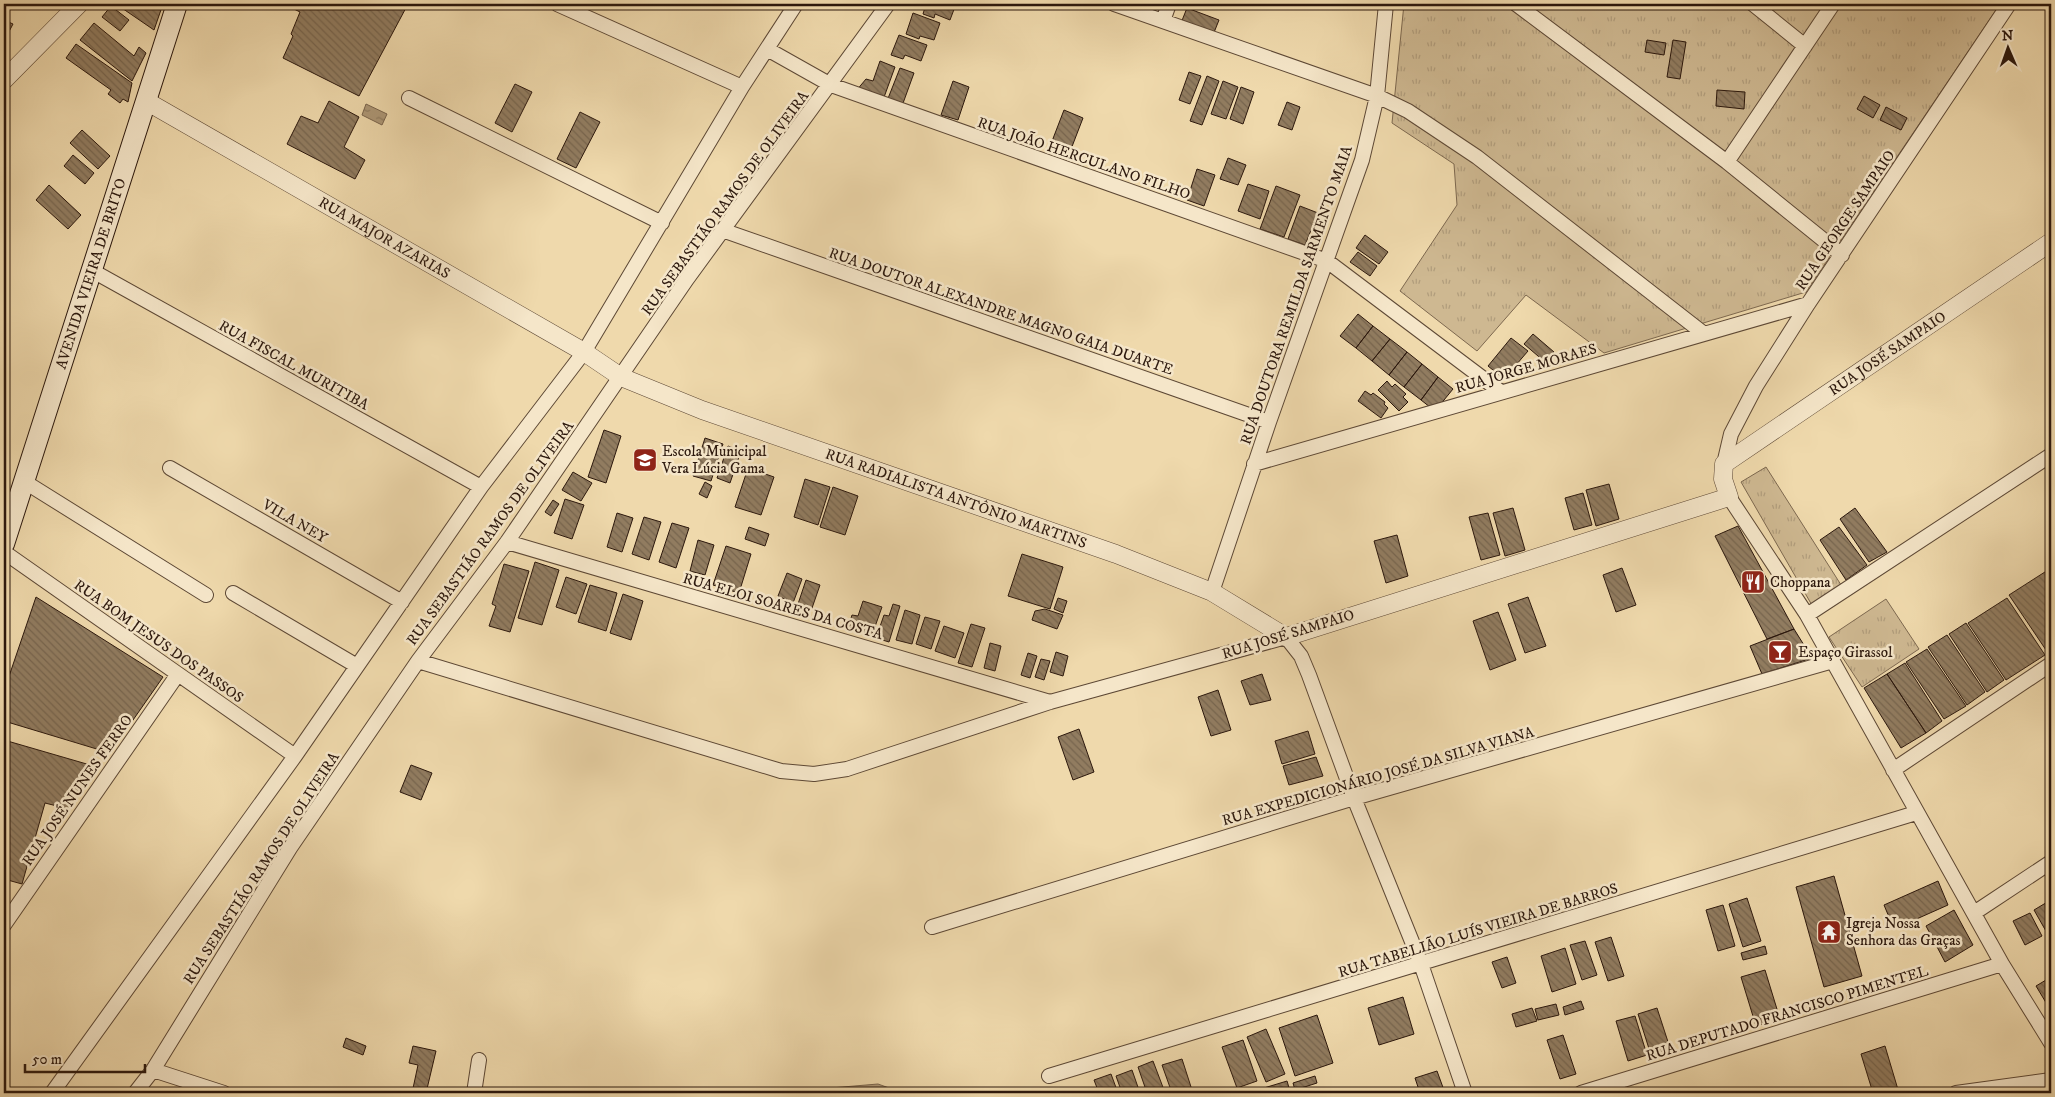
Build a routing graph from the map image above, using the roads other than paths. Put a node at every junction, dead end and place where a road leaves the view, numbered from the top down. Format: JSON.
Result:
{"nodes":[{"id":1,"x":79,"y":4,"type":"edge"},
{"id":2,"x":177,"y":4,"type":"edge"},
{"id":3,"x":557,"y":4,"type":"edge"},
{"id":4,"x":796,"y":4,"type":"edge"},
{"id":5,"x":888,"y":4,"type":"edge"},
{"id":6,"x":1114,"y":4,"type":"edge"},
{"id":7,"x":1169,"y":4,"type":"edge"},
{"id":8,"x":1386,"y":4,"type":"edge"},
{"id":9,"x":1516,"y":4,"type":"edge"},
{"id":10,"x":1753,"y":4,"type":"edge"},
{"id":11,"x":1833,"y":4,"type":"edge"},
{"id":12,"x":2009,"y":4,"type":"edge"},
{"id":13,"x":1163,"y":21,"type":"junction"},
{"id":14,"x":1805,"y":46,"type":"junction"},
{"id":15,"x":767,"y":49,"type":"junction"},
{"id":16,"x":4,"y":80,"type":"edge"},
{"id":17,"x":831,"y":85,"type":"junction"},
{"id":18,"x":742,"y":87,"type":"junction"},
{"id":19,"x":1377,"y":96,"type":"junction"},
{"id":20,"x":409,"y":98,"type":"dead end"},
{"id":21,"x":146,"y":101,"type":"junction"},
{"id":22,"x":1727,"y":162,"type":"junction"},
{"id":23,"x":662,"y":223,"type":"junction"},
{"id":24,"x":722,"y":230,"type":"junction"},
{"id":25,"x":2051,"y":242,"type":"edge"},
{"id":26,"x":1842,"y":255,"type":"junction"},
{"id":27,"x":1327,"y":261,"type":"junction"},
{"id":28,"x":91,"y":270,"type":"junction"},
{"id":29,"x":1808,"y":304,"type":"junction"},
{"id":30,"x":1703,"y":333,"type":"junction"},
{"id":31,"x":584,"y":352,"type":"junction"},
{"id":32,"x":621,"y":377,"type":"junction"},
{"id":33,"x":1501,"y":392,"type":"junction"},
{"id":34,"x":1269,"y":422,"type":"junction"},
{"id":35,"x":2051,"y":455,"type":"edge"},
{"id":36,"x":1254,"y":464,"type":"junction"},
{"id":37,"x":1724,"y":464,"type":"junction"},
{"id":38,"x":170,"y":468,"type":"dead end"},
{"id":39,"x":24,"y":482,"type":"junction"},
{"id":40,"x":481,"y":488,"type":"junction"},
{"id":41,"x":1729,"y":497,"type":"junction"},
{"id":42,"x":507,"y":542,"type":"junction"},
{"id":43,"x":4,"y":544,"type":"edge"},
{"id":44,"x":4,"y":552,"type":"edge"},
{"id":45,"x":1212,"y":592,"type":"junction"},
{"id":46,"x":233,"y":593,"type":"dead end"},
{"id":47,"x":206,"y":596,"type":"dead end"},
{"id":48,"x":402,"y":602,"type":"junction"},
{"id":49,"x":1806,"y":615,"type":"junction"},
{"id":50,"x":1286,"y":637,"type":"junction"},
{"id":51,"x":418,"y":660,"type":"junction"},
{"id":52,"x":1834,"y":662,"type":"junction"},
{"id":53,"x":2051,"y":664,"type":"edge"},
{"id":54,"x":356,"y":666,"type":"junction"},
{"id":55,"x":178,"y":674,"type":"junction"},
{"id":56,"x":1050,"y":702,"type":"junction"},
{"id":57,"x":295,"y":756,"type":"junction"},
{"id":58,"x":1893,"y":770,"type":"junction"},
{"id":59,"x":1354,"y":798,"type":"junction"},
{"id":60,"x":1916,"y":813,"type":"junction"},
{"id":61,"x":2051,"y":862,"type":"edge"},
{"id":62,"x":1974,"y":912,"type":"junction"},
{"id":63,"x":4,"y":925,"type":"edge"},
{"id":64,"x":932,"y":927,"type":"dead end"},
{"id":65,"x":1421,"y":964,"type":"junction"},
{"id":66,"x":2002,"y":964,"type":"junction"},
{"id":67,"x":2051,"y":1043,"type":"edge"},
{"id":68,"x":479,"y":1060,"type":"dead end"},
{"id":69,"x":152,"y":1070,"type":"junction"},
{"id":70,"x":1048,"y":1076,"type":"dead end"},
{"id":71,"x":2051,"y":1080,"type":"edge"},
{"id":72,"x":52,"y":1093,"type":"edge"},
{"id":73,"x":135,"y":1093,"type":"edge"},
{"id":74,"x":224,"y":1093,"type":"edge"},
{"id":75,"x":474,"y":1093,"type":"edge"},
{"id":76,"x":1465,"y":1093,"type":"edge"},
{"id":77,"x":1581,"y":1093,"type":"edge"},
{"id":78,"x":1956,"y":1093,"type":"edge"}],
"edges":[{"from":1,"to":16,"type":"street"},
{"from":2,"to":21,"type":"main road","name":"AVENIDA VIEIRA DE BRITO"},
{"from":3,"to":18,"type":"street"},
{"from":4,"to":15,"type":"street","name":"RUA SEBASTIÃO RAMOS DE OLIVEIRA"},
{"from":5,"to":17,"type":"street","name":"RUA SEBASTIÃO RAMOS DE OLIVEIRA"},
{"from":6,"to":13,"type":"street"},
{"from":7,"to":13,"type":"street"},
{"from":8,"to":19,"type":"street","name":"RUA DOUTORA REMILDA SARMENTO MAIA"},
{"from":9,"to":22,"type":"street"},
{"from":10,"to":14,"type":"street"},
{"from":11,"to":14,"type":"street"},
{"from":12,"to":26,"type":"street","name":"RUA GEORGE SAMPAIO"},
{"from":13,"to":19,"type":"street"},
{"from":14,"to":22,"type":"street"},
{"from":15,"to":17,"type":"street","name":"RUA JOÃO HERCULANO FILHO"},
{"from":15,"to":18,"type":"street","name":"RUA SEBASTIÃO RAMOS DE OLIVEIRA"},
{"from":17,"to":24,"type":"street","name":"RUA SEBASTIÃO RAMOS DE OLIVEIRA"},
{"from":17,"to":27,"type":"street","name":"RUA JOÃO HERCULANO FILHO"},
{"from":18,"to":23,"type":"street","name":"RUA SEBASTIÃO RAMOS DE OLIVEIRA"},
{"from":19,"to":27,"type":"street","name":"RUA DOUTORA REMILDA SARMENTO MAIA"},
{"from":19,"to":30,"type":"street"},
{"from":20,"to":23,"type":"street"},
{"from":21,"to":28,"type":"main road","name":"AVENIDA VIEIRA DE BRITO"},
{"from":21,"to":31,"type":"street","name":"RUA MAJOR AZARIAS"},
{"from":22,"to":26,"type":"street"},
{"from":23,"to":31,"type":"street","name":"RUA SEBASTIÃO RAMOS DE OLIVEIRA"},
{"from":24,"to":32,"type":"street","name":"RUA SEBASTIÃO RAMOS DE OLIVEIRA"},
{"from":24,"to":34,"type":"street","name":"RUA DOUTOR ALEXANDRE MAGNO GAIA DUARTE"},
{"from":25,"to":37,"type":"street","name":"RUA JOSÉ SAMPAIO"},
{"from":26,"to":29,"type":"street","name":"RUA GEORGE SAMPAIO"},
{"from":27,"to":33,"type":"street","name":"RUA JOÃO HERCULANO FILHO"},
{"from":27,"to":34,"type":"street","name":"RUA DOUTORA REMILDA SARMENTO MAIA"},
{"from":28,"to":39,"type":"main road","name":"AVENIDA VIEIRA DE BRITO"},
{"from":28,"to":40,"type":"street","name":"RUA FISCAL MURITIBA"},
{"from":29,"to":30,"type":"street","name":"RUA JORGE MORAES"},
{"from":29,"to":37,"type":"street","name":"RUA GEORGE SAMPAIO"},
{"from":30,"to":33,"type":"street","name":"RUA JORGE MORAES"},
{"from":31,"to":32,"type":"street","name":"RUA MAJOR AZARIAS"},
{"from":31,"to":40,"type":"street","name":"RUA SEBASTIÃO RAMOS DE OLIVEIRA"},
{"from":32,"to":42,"type":"street","name":"RUA SEBASTIÃO RAMOS DE OLIVEIRA"},
{"from":32,"to":45,"type":"street","name":"RUA RADIALISTA ANTÔNIO MARTINS"},
{"from":33,"to":36,"type":"street","name":"RUA JORGE MORAES"},
{"from":34,"to":36,"type":"street","name":"RUA DOUTORA REMILDA SARMENTO MAIA"},
{"from":35,"to":49,"type":"street"},
{"from":36,"to":45,"type":"street","name":"RUA DOUTORA REMILDA SARMENTO MAIA"},
{"from":37,"to":41,"type":"street"},
{"from":38,"to":48,"type":"street","name":"VILA NEY"},
{"from":39,"to":43,"type":"main road","name":"AVENIDA VIEIRA DE BRITO"},
{"from":39,"to":47,"type":"street"},
{"from":40,"to":48,"type":"street","name":"RUA SEBASTIÃO RAMOS DE OLIVEIRA"},
{"from":41,"to":49,"type":"street"},
{"from":41,"to":50,"type":"street","name":"RUA JOSÉ SAMPAIO"},
{"from":42,"to":51,"type":"street","name":"RUA SEBASTIÃO RAMOS DE OLIVEIRA"},
{"from":42,"to":56,"type":"street","name":"RUA ELOI SOARES DA COSTA"},
{"from":44,"to":55,"type":"street","name":"RUA BOM JESUS DOS PASSOS"},
{"from":45,"to":50,"type":"street","name":"RUA RADIALISTA ANTÔNIO MARTINS"},
{"from":46,"to":54,"type":"street"},
{"from":48,"to":54,"type":"street","name":"RUA SEBASTIÃO RAMOS DE OLIVEIRA"},
{"from":49,"to":52,"type":"street"},
{"from":50,"to":56,"type":"street","name":"RUA JOSÉ SAMPAIO"},
{"from":50,"to":59,"type":"street"},
{"from":51,"to":56,"type":"street","name":"RUA JOSÉ SAMPAIO"},
{"from":51,"to":69,"type":"street","name":"RUA SEBASTIÃO RAMOS DE OLIVEIRA"},
{"from":52,"to":58,"type":"street"},
{"from":52,"to":59,"type":"street","name":"RUA EXPEDICIONÁRIO JOSÉ DA SILVA VIANA"},
{"from":53,"to":58,"type":"street"},
{"from":54,"to":57,"type":"street","name":"RUA SEBASTIÃO RAMOS DE OLIVEIRA"},
{"from":55,"to":57,"type":"street","name":"RUA BOM JESUS DOS PASSOS"},
{"from":55,"to":63,"type":"street","name":"RUA JOSÉ NUNES FERRO"},
{"from":57,"to":72,"type":"street","name":"RUA SEBASTIÃO RAMOS DE OLIVEIRA"},
{"from":58,"to":60,"type":"street"},
{"from":59,"to":64,"type":"street","name":"RUA EXPEDICIONÁRIO JOSÉ DA SILVA VIANA"},
{"from":59,"to":65,"type":"street"},
{"from":60,"to":62,"type":"street"},
{"from":60,"to":65,"type":"street","name":"RUA TABELIÃO LUÍS VIEIRA DE BARROS"},
{"from":61,"to":62,"type":"street"},
{"from":62,"to":66,"type":"street"},
{"from":65,"to":70,"type":"street","name":"RUA TABELIÃO LUÍS VIEIRA DE BARROS"},
{"from":65,"to":76,"type":"street"},
{"from":66,"to":67,"type":"street"},
{"from":66,"to":77,"type":"street","name":"RUA DEPUTADO FRANCISCO PIMENTEL"},
{"from":68,"to":75,"type":"street"},
{"from":69,"to":73,"type":"street","name":"RUA SEBASTIÃO RAMOS DE OLIVEIRA"},
{"from":69,"to":74,"type":"street"},
{"from":71,"to":78,"type":"street"}]}
